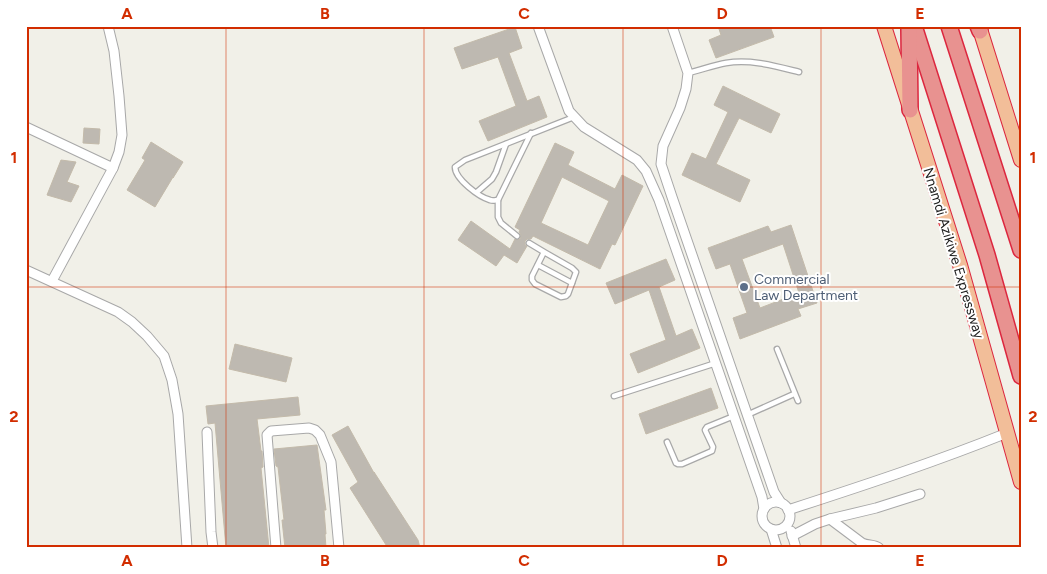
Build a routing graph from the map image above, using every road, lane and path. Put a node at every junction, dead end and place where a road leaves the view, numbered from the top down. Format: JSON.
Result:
{"nodes":[{"id":1,"x":108,"y":26,"type":"edge"},
{"id":2,"x":538,"y":26,"type":"edge"},
{"id":3,"x":672,"y":26,"type":"edge"},
{"id":4,"x":884,"y":26,"type":"edge"},
{"id":5,"x":909,"y":26,"type":"edge"},
{"id":6,"x":914,"y":26,"type":"edge"},
{"id":7,"x":949,"y":26,"type":"edge"},
{"id":8,"x":979,"y":28,"type":"edge"},
{"id":9,"x":799,"y":72,"type":"dead end"},
{"id":10,"x":688,"y":73,"type":"junction"},
{"id":11,"x":910,"y":110,"type":"junction"},
{"id":12,"x":574,"y":117,"type":"junction"},
{"id":13,"x":26,"y":127,"type":"edge"},
{"id":14,"x":531,"y":134,"type":"junction"},
{"id":15,"x":506,"y":144,"type":"junction"},
{"id":16,"x":1021,"y":160,"type":"edge"},
{"id":17,"x":113,"y":168,"type":"junction"},
{"id":18,"x":476,"y":192,"type":"junction"},
{"id":19,"x":498,"y":200,"type":"junction"},
{"id":20,"x":517,"y":236,"type":"dead end"},
{"id":21,"x":529,"y":243,"type":"dead end"},
{"id":22,"x":1021,"y":250,"type":"edge"},
{"id":23,"x":544,"y":252,"type":"junction"},
{"id":24,"x":538,"y":265,"type":"junction"},
{"id":25,"x":26,"y":270,"type":"edge"},
{"id":26,"x":52,"y":281,"type":"junction"},
{"id":27,"x":572,"y":283,"type":"junction"},
{"id":28,"x":777,"y":349,"type":"dead end"},
{"id":29,"x":716,"y":363,"type":"junction"},
{"id":30,"x":1021,"y":376,"type":"edge"},
{"id":31,"x":794,"y":394,"type":"junction"},
{"id":32,"x":614,"y":396,"type":"dead end"},
{"id":33,"x":798,"y":401,"type":"dead end"},
{"id":34,"x":747,"y":415,"type":"junction"},
{"id":35,"x":734,"y":416,"type":"junction"},
{"id":36,"x":207,"y":432,"type":"dead end"},
{"id":37,"x":1007,"y":433,"type":"junction"},
{"id":38,"x":667,"y":442,"type":"dead end"},
{"id":39,"x":1021,"y":482,"type":"edge"},
{"id":40,"x":774,"y":492,"type":"junction"},
{"id":41,"x":920,"y":494,"type":"dead end"},
{"id":42,"x":762,"y":497,"type":"junction"},
{"id":43,"x":785,"y":506,"type":"junction"},
{"id":44,"x":764,"y":509,"type":"junction"},
{"id":45,"x":830,"y":519,"type":"junction"},
{"id":46,"x":788,"y":524,"type":"junction"},
{"id":47,"x":771,"y":529,"type":"junction"},
{"id":48,"x":792,"y":536,"type":"junction"},
{"id":49,"x":187,"y":548,"type":"edge"},
{"id":50,"x":213,"y":548,"type":"edge"},
{"id":51,"x":276,"y":548,"type":"edge"},
{"id":52,"x":338,"y":548,"type":"edge"},
{"id":53,"x":777,"y":548,"type":"edge"},
{"id":54,"x":796,"y":548,"type":"edge"},
{"id":55,"x":880,"y":548,"type":"edge"}],
"edges":[{"from":1,"to":17,"type":"street"},
{"from":2,"to":12,"type":"street"},
{"from":3,"to":10,"type":"street"},
{"from":4,"to":11,"type":"highway","name":"Nnamdi Azikiwe Expressway"},
{"from":5,"to":11,"type":"highway"},
{"from":6,"to":30,"type":"highway","name":"Nnamdi Azikiwe Expressway"},
{"from":7,"to":22,"type":"highway"},
{"from":8,"to":16,"type":"highway"},
{"from":9,"to":10,"type":"lane"},
{"from":10,"to":34,"type":"street"},
{"from":11,"to":37,"type":"highway","name":"Nnamdi Azikiwe Expressway"},
{"from":12,"to":14,"type":"lane"},
{"from":12,"to":29,"type":"street"},
{"from":13,"to":17,"type":"street"},
{"from":14,"to":15,"type":"lane"},
{"from":14,"to":19,"type":"lane"},
{"from":15,"to":18,"type":"lane"},
{"from":15,"to":18,"type":"lane"},
{"from":17,"to":26,"type":"street"},
{"from":18,"to":19,"type":"lane"},
{"from":19,"to":20,"type":"lane"},
{"from":21,"to":23,"type":"lane"},
{"from":23,"to":24,"type":"lane"},
{"from":23,"to":27,"type":"lane"},
{"from":24,"to":27,"type":"lane"},
{"from":24,"to":27,"type":"lane"},
{"from":25,"to":26,"type":"street"},
{"from":26,"to":49,"type":"street"},
{"from":28,"to":31,"type":"lane"},
{"from":29,"to":32,"type":"lane"},
{"from":29,"to":35,"type":"street"},
{"from":31,"to":33,"type":"lane"},
{"from":31,"to":34,"type":"lane"},
{"from":34,"to":40,"type":"street"},
{"from":35,"to":38,"type":"lane"},
{"from":35,"to":42,"type":"street"},
{"from":36,"to":50,"type":"street"},
{"from":37,"to":39,"type":"highway","name":"Nnamdi Azikiwe Expressway"},
{"from":37,"to":43,"type":"street"},
{"from":40,"to":42,"type":"street"},
{"from":40,"to":43,"type":"street"},
{"from":41,"to":45,"type":"street"},
{"from":42,"to":44,"type":"street"},
{"from":43,"to":44,"type":"street"},
{"from":43,"to":46,"type":"street"},
{"from":44,"to":47,"type":"street"},
{"from":45,"to":48,"type":"street"},
{"from":45,"to":55,"type":"street"},
{"from":46,"to":47,"type":"street"},
{"from":46,"to":48,"type":"street"},
{"from":47,"to":53,"type":"street"},
{"from":48,"to":54,"type":"street"},
{"from":51,"to":52,"type":"street"}]}
